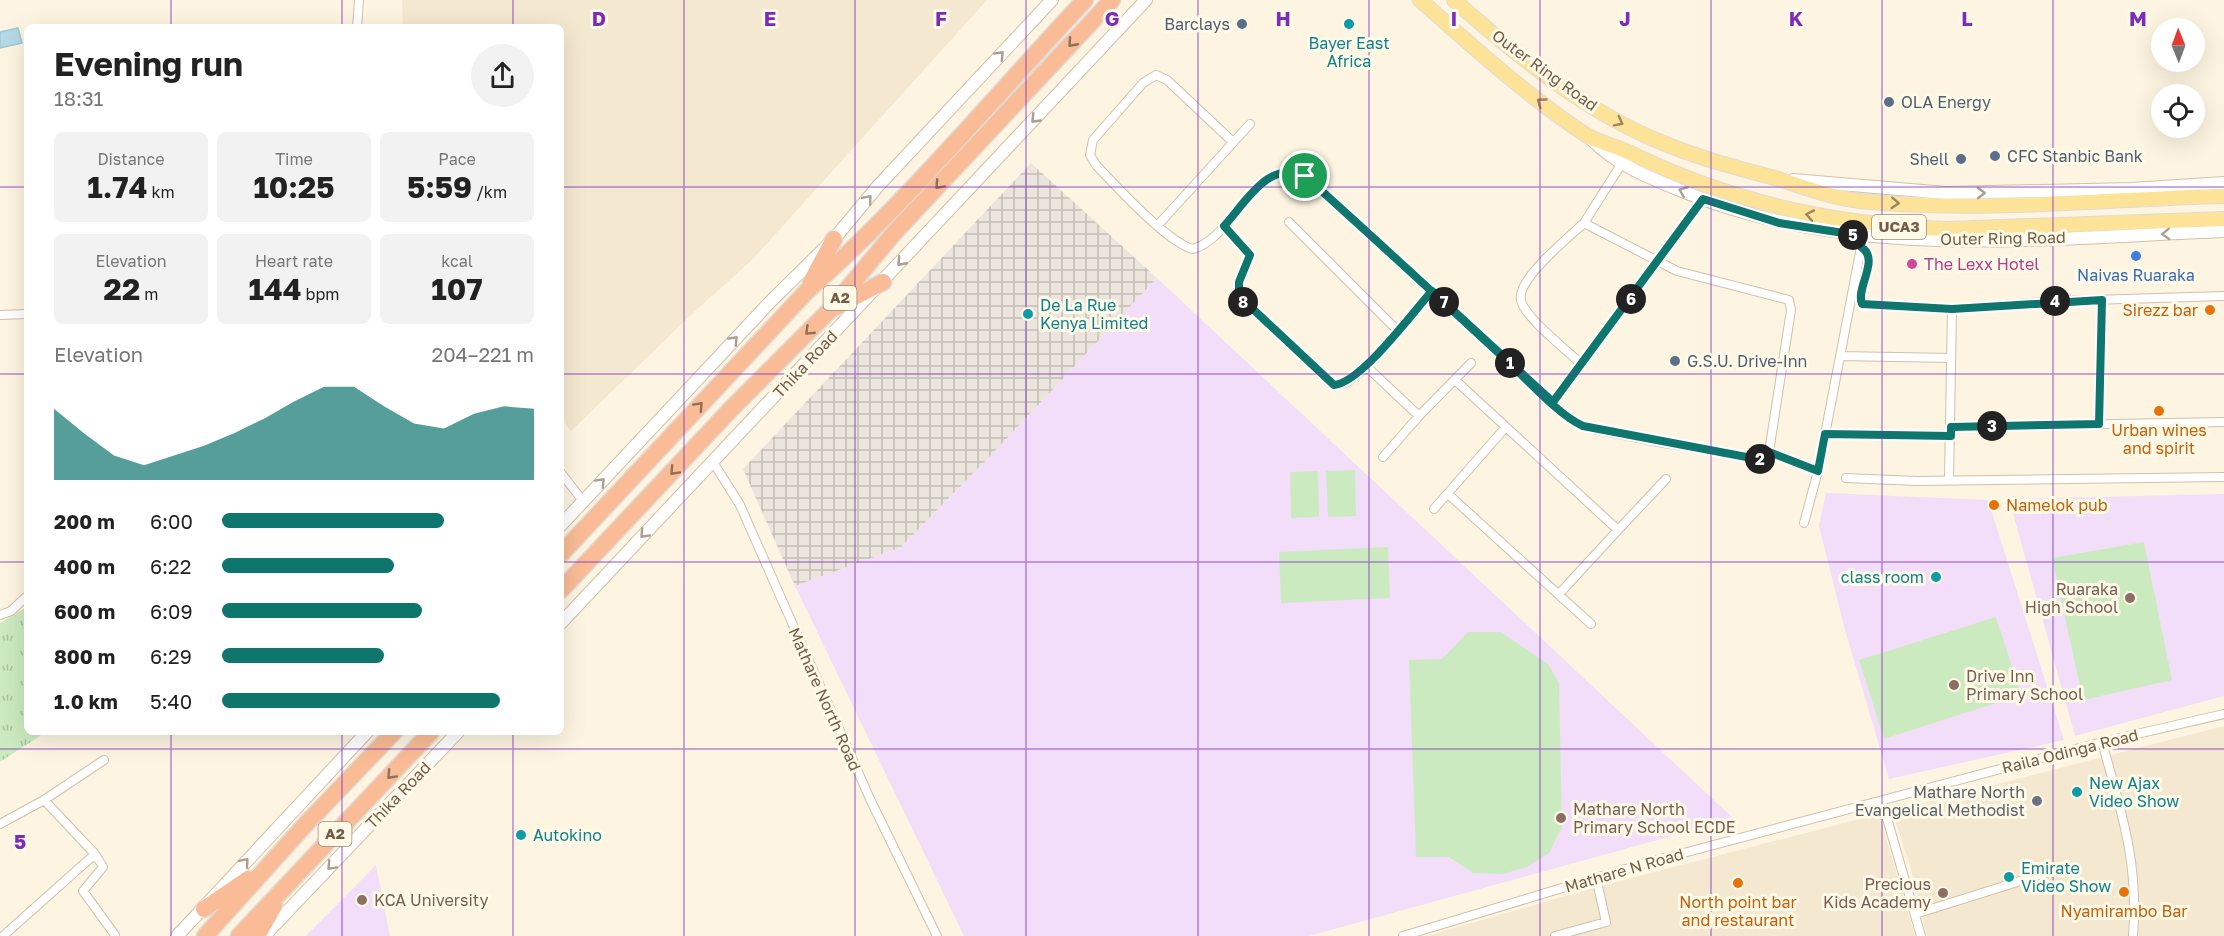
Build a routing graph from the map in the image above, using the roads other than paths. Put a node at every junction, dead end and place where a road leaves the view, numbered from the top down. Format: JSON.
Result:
{"nodes":[{"id":1,"x":359,"y":0,"type":"edge"},
{"id":2,"x":1052,"y":0,"type":"edge"},
{"id":3,"x":1085,"y":0,"type":"edge"},
{"id":4,"x":1112,"y":0,"type":"edge"},
{"id":5,"x":1146,"y":0,"type":"edge"},
{"id":6,"x":1420,"y":0,"type":"edge"},
{"id":7,"x":1454,"y":0,"type":"edge"},
{"id":8,"x":357,"y":24,"type":"edge"},
{"id":9,"x":1250,"y":124,"type":"dead end"},
{"id":10,"x":1588,"y":136,"type":"junction"},
{"id":11,"x":1233,"y":142,"type":"junction"},
{"id":12,"x":1622,"y":163,"type":"junction"},
{"id":13,"x":1776,"y":179,"type":"junction"},
{"id":14,"x":2224,"y":183,"type":"edge"},
{"id":15,"x":2224,"y":196,"type":"edge"},
{"id":16,"x":1703,"y":199,"type":"junction"},
{"id":17,"x":2224,"y":219,"type":"edge"},
{"id":18,"x":1289,"y":222,"type":"dead end"},
{"id":19,"x":1584,"y":223,"type":"junction"},
{"id":20,"x":1158,"y":225,"type":"junction"},
{"id":21,"x":1224,"y":226,"type":"junction"},
{"id":22,"x":2224,"y":231,"type":"edge"},
{"id":23,"x":834,"y":239,"type":"junction"},
{"id":24,"x":1862,"y":241,"type":"junction"},
{"id":25,"x":1658,"y":262,"type":"junction"},
{"id":26,"x":883,"y":282,"type":"junction"},
{"id":27,"x":807,"y":291,"type":"junction"},
{"id":28,"x":1432,"y":291,"type":"junction"},
{"id":29,"x":2224,"y":296,"type":"edge"},
{"id":30,"x":2102,"y":300,"type":"junction"},
{"id":31,"x":1952,"y":309,"type":"junction"},
{"id":32,"x":830,"y":310,"type":"junction"},
{"id":33,"x":24,"y":314,"type":"edge"},
{"id":34,"x":0,"y":315,"type":"edge"},
{"id":35,"x":1397,"y":330,"type":"junction"},
{"id":36,"x":1840,"y":356,"type":"junction"},
{"id":37,"x":1952,"y":358,"type":"junction"},
{"id":38,"x":1471,"y":363,"type":"dead end"},
{"id":39,"x":1581,"y":364,"type":"junction"},
{"id":40,"x":1367,"y":367,"type":"junction"},
{"id":41,"x":1455,"y":380,"type":"junction"},
{"id":42,"x":1553,"y":402,"type":"junction"},
{"id":43,"x":1419,"y":416,"type":"junction"},
{"id":44,"x":2224,"y":422,"type":"edge"},
{"id":45,"x":2099,"y":424,"type":"junction"},
{"id":46,"x":1505,"y":428,"type":"junction"},
{"id":47,"x":1951,"y":431,"type":"junction"},
{"id":48,"x":1825,"y":434,"type":"junction"},
{"id":49,"x":1769,"y":452,"type":"junction"},
{"id":50,"x":1383,"y":457,"type":"dead end"},
{"id":51,"x":713,"y":462,"type":"junction"},
{"id":52,"x":1818,"y":471,"type":"junction"},
{"id":53,"x":564,"y":476,"type":"edge"},
{"id":54,"x":2224,"y":477,"type":"edge"},
{"id":55,"x":1846,"y":478,"type":"dead end"},
{"id":56,"x":1666,"y":479,"type":"dead end"},
{"id":57,"x":1949,"y":479,"type":"junction"},
{"id":58,"x":1448,"y":494,"type":"junction"},
{"id":59,"x":584,"y":501,"type":"junction"},
{"id":60,"x":1434,"y":509,"type":"dead end"},
{"id":61,"x":564,"y":522,"type":"edge"},
{"id":62,"x":1803,"y":523,"type":"dead end"},
{"id":63,"x":1618,"y":530,"type":"junction"},
{"id":64,"x":564,"y":551,"type":"edge"},
{"id":65,"x":564,"y":587,"type":"edge"},
{"id":66,"x":1559,"y":594,"type":"junction"},
{"id":67,"x":24,"y":599,"type":"edge"},
{"id":68,"x":0,"y":615,"type":"edge"},
{"id":69,"x":564,"y":620,"type":"edge"},
{"id":70,"x":1591,"y":624,"type":"dead end"},
{"id":71,"x":2224,"y":714,"type":"edge"},
{"id":72,"x":364,"y":735,"type":"edge"},
{"id":73,"x":391,"y":735,"type":"edge"},
{"id":74,"x":428,"y":735,"type":"edge"},
{"id":75,"x":455,"y":735,"type":"edge"},
{"id":76,"x":2102,"y":742,"type":"junction"},
{"id":77,"x":104,"y":760,"type":"dead end"},
{"id":78,"x":44,"y":800,"type":"junction"},
{"id":79,"x":1882,"y":801,"type":"junction"},
{"id":80,"x":0,"y":824,"type":"edge"},
{"id":81,"x":95,"y":854,"type":"junction"},
{"id":82,"x":270,"y":863,"type":"junction"},
{"id":83,"x":2062,"y":868,"type":"dead end"},
{"id":84,"x":1596,"y":877,"type":"junction"},
{"id":85,"x":284,"y":887,"type":"junction"},
{"id":86,"x":204,"y":909,"type":"junction"},
{"id":87,"x":1915,"y":914,"type":"junction"},
{"id":88,"x":115,"y":935,"type":"edge"},
{"id":89,"x":3,"y":936,"type":"edge"},
{"id":90,"x":177,"y":936,"type":"edge"},
{"id":91,"x":206,"y":936,"type":"edge"},
{"id":92,"x":239,"y":936,"type":"edge"},
{"id":93,"x":257,"y":936,"type":"edge"},
{"id":94,"x":264,"y":936,"type":"edge"},
{"id":95,"x":937,"y":936,"type":"edge"},
{"id":96,"x":1403,"y":936,"type":"edge"},
{"id":97,"x":1555,"y":936,"type":"edge"},
{"id":98,"x":1921,"y":936,"type":"edge"},
{"id":99,"x":2133,"y":936,"type":"edge"}],
"edges":[{"from":1,"to":8,"type":"street"},
{"from":23,"to":2,"type":"main road","one_way":true},
{"from":3,"to":27,"type":"highway","number":"A2"},
{"from":4,"to":32,"type":"highway","name":"Thika Road","number":"A2","one_way":true},
{"from":5,"to":26,"type":"main road","name":"Thika Road","one_way":true},
{"from":10,"to":6,"type":"main road","name":"Outer Ring Road","number":"UCA3","one_way":true},
{"from":7,"to":13,"type":"main road","name":"Outer Ring Road","number":"UCA3","one_way":true},
{"from":9,"to":11,"type":"street"},
{"from":10,"to":12,"type":"main road","name":"Outer Ring Road","number":"UCA3"},
{"from":17,"to":10,"type":"main road","name":"Outer Ring Road","number":"UCA3","one_way":true},
{"from":11,"to":20,"type":"street"},
{"from":11,"to":20,"type":"street"},
{"from":16,"to":12,"type":"main road","name":"Outer Ring Road","number":"UCA3","one_way":true},
{"from":12,"to":19,"type":"street"},
{"from":13,"to":14,"type":"main road","name":"Outer Ring Road","number":"UCA3","one_way":true},
{"from":13,"to":15,"type":"main road","name":"Outer Ring Road","number":"UCA3","one_way":true},
{"from":16,"to":24,"type":"main road","name":"Outer Ring Road","number":"UCA3"},
{"from":16,"to":25,"type":"street"},
{"from":18,"to":35,"type":"street"},
{"from":19,"to":25,"type":"street"},
{"from":19,"to":39,"type":"street"},
{"from":20,"to":21,"type":"street"},
{"from":21,"to":28,"type":"street"},
{"from":21,"to":40,"type":"street"},
{"from":22,"to":24,"type":"main road","name":"Outer Ring Road","number":"UCA3","one_way":true},
{"from":23,"to":27,"type":"highway"},
{"from":59,"to":23,"type":"main road","one_way":true},
{"from":24,"to":31,"type":"street"},
{"from":24,"to":36,"type":"street"},
{"from":25,"to":39,"type":"street"},
{"from":25,"to":49,"type":"street"},
{"from":26,"to":32,"type":"highway"},
{"from":26,"to":51,"type":"main road","name":"Thika Road"},
{"from":64,"to":27,"type":"highway","number":"A2","one_way":true},
{"from":28,"to":35,"type":"street"},
{"from":28,"to":42,"type":"street"},
{"from":29,"to":30,"type":"street"},
{"from":30,"to":31,"type":"street"},
{"from":30,"to":45,"type":"street"},
{"from":31,"to":37,"type":"street"},
{"from":32,"to":65,"type":"highway","name":"Thika Road","number":"A2","one_way":true},
{"from":33,"to":34,"type":"street"},
{"from":35,"to":40,"type":"street"},
{"from":36,"to":37,"type":"street"},
{"from":36,"to":48,"type":"street"},
{"from":37,"to":47,"type":"street"},
{"from":38,"to":41,"type":"street"},
{"from":39,"to":42,"type":"street"},
{"from":40,"to":43,"type":"street"},
{"from":41,"to":43,"type":"street"},
{"from":41,"to":46,"type":"street"},
{"from":42,"to":49,"type":"street"},
{"from":43,"to":50,"type":"street"},
{"from":44,"to":45,"type":"street"},
{"from":45,"to":47,"type":"street"},
{"from":46,"to":58,"type":"street"},
{"from":46,"to":63,"type":"street"},
{"from":47,"to":48,"type":"street"},
{"from":47,"to":57,"type":"street"},
{"from":48,"to":52,"type":"street"},
{"from":49,"to":52,"type":"street"},
{"from":51,"to":69,"type":"main road","name":"Thika Road","one_way":true},
{"from":51,"to":95,"type":"street","name":"Mathare North Road"},
{"from":52,"to":62,"type":"street"},
{"from":53,"to":59,"type":"street"},
{"from":54,"to":57,"type":"street"},
{"from":55,"to":57,"type":"street"},
{"from":56,"to":63,"type":"street"},
{"from":58,"to":60,"type":"street"},
{"from":58,"to":66,"type":"street"},
{"from":59,"to":61,"type":"main road"},
{"from":63,"to":66,"type":"street"},
{"from":66,"to":70,"type":"street"},
{"from":67,"to":68,"type":"street"},
{"from":71,"to":76,"type":"street","name":"Raila Odinga Road"},
{"from":86,"to":72,"type":"main road","one_way":true},
{"from":73,"to":82,"type":"highway","number":"A2"},
{"from":74,"to":85,"type":"highway","name":"Thika Road","number":"A2","one_way":true},
{"from":75,"to":94,"type":"main road","name":"Thika Road","one_way":true},
{"from":76,"to":79,"type":"street","name":"Raila Odinga Road"},
{"from":76,"to":99,"type":"street"},
{"from":77,"to":78,"type":"street"},
{"from":78,"to":80,"type":"street"},
{"from":78,"to":81,"type":"street"},
{"from":79,"to":84,"type":"street","name":"Mathare N Road"},
{"from":79,"to":87,"type":"street"},
{"from":81,"to":88,"type":"street"},
{"from":81,"to":89,"type":"street"},
{"from":82,"to":86,"type":"highway"},
{"from":82,"to":91,"type":"highway","number":"A2"},
{"from":83,"to":87,"type":"street"},
{"from":84,"to":96,"type":"street","name":"Mathare N Road"},
{"from":84,"to":97,"type":"street"},
{"from":85,"to":92,"type":"highway","name":"Thika Road","number":"A2"},
{"from":85,"to":93,"type":"highway"},
{"from":86,"to":90,"type":"main road"},
{"from":87,"to":98,"type":"street"}]}
